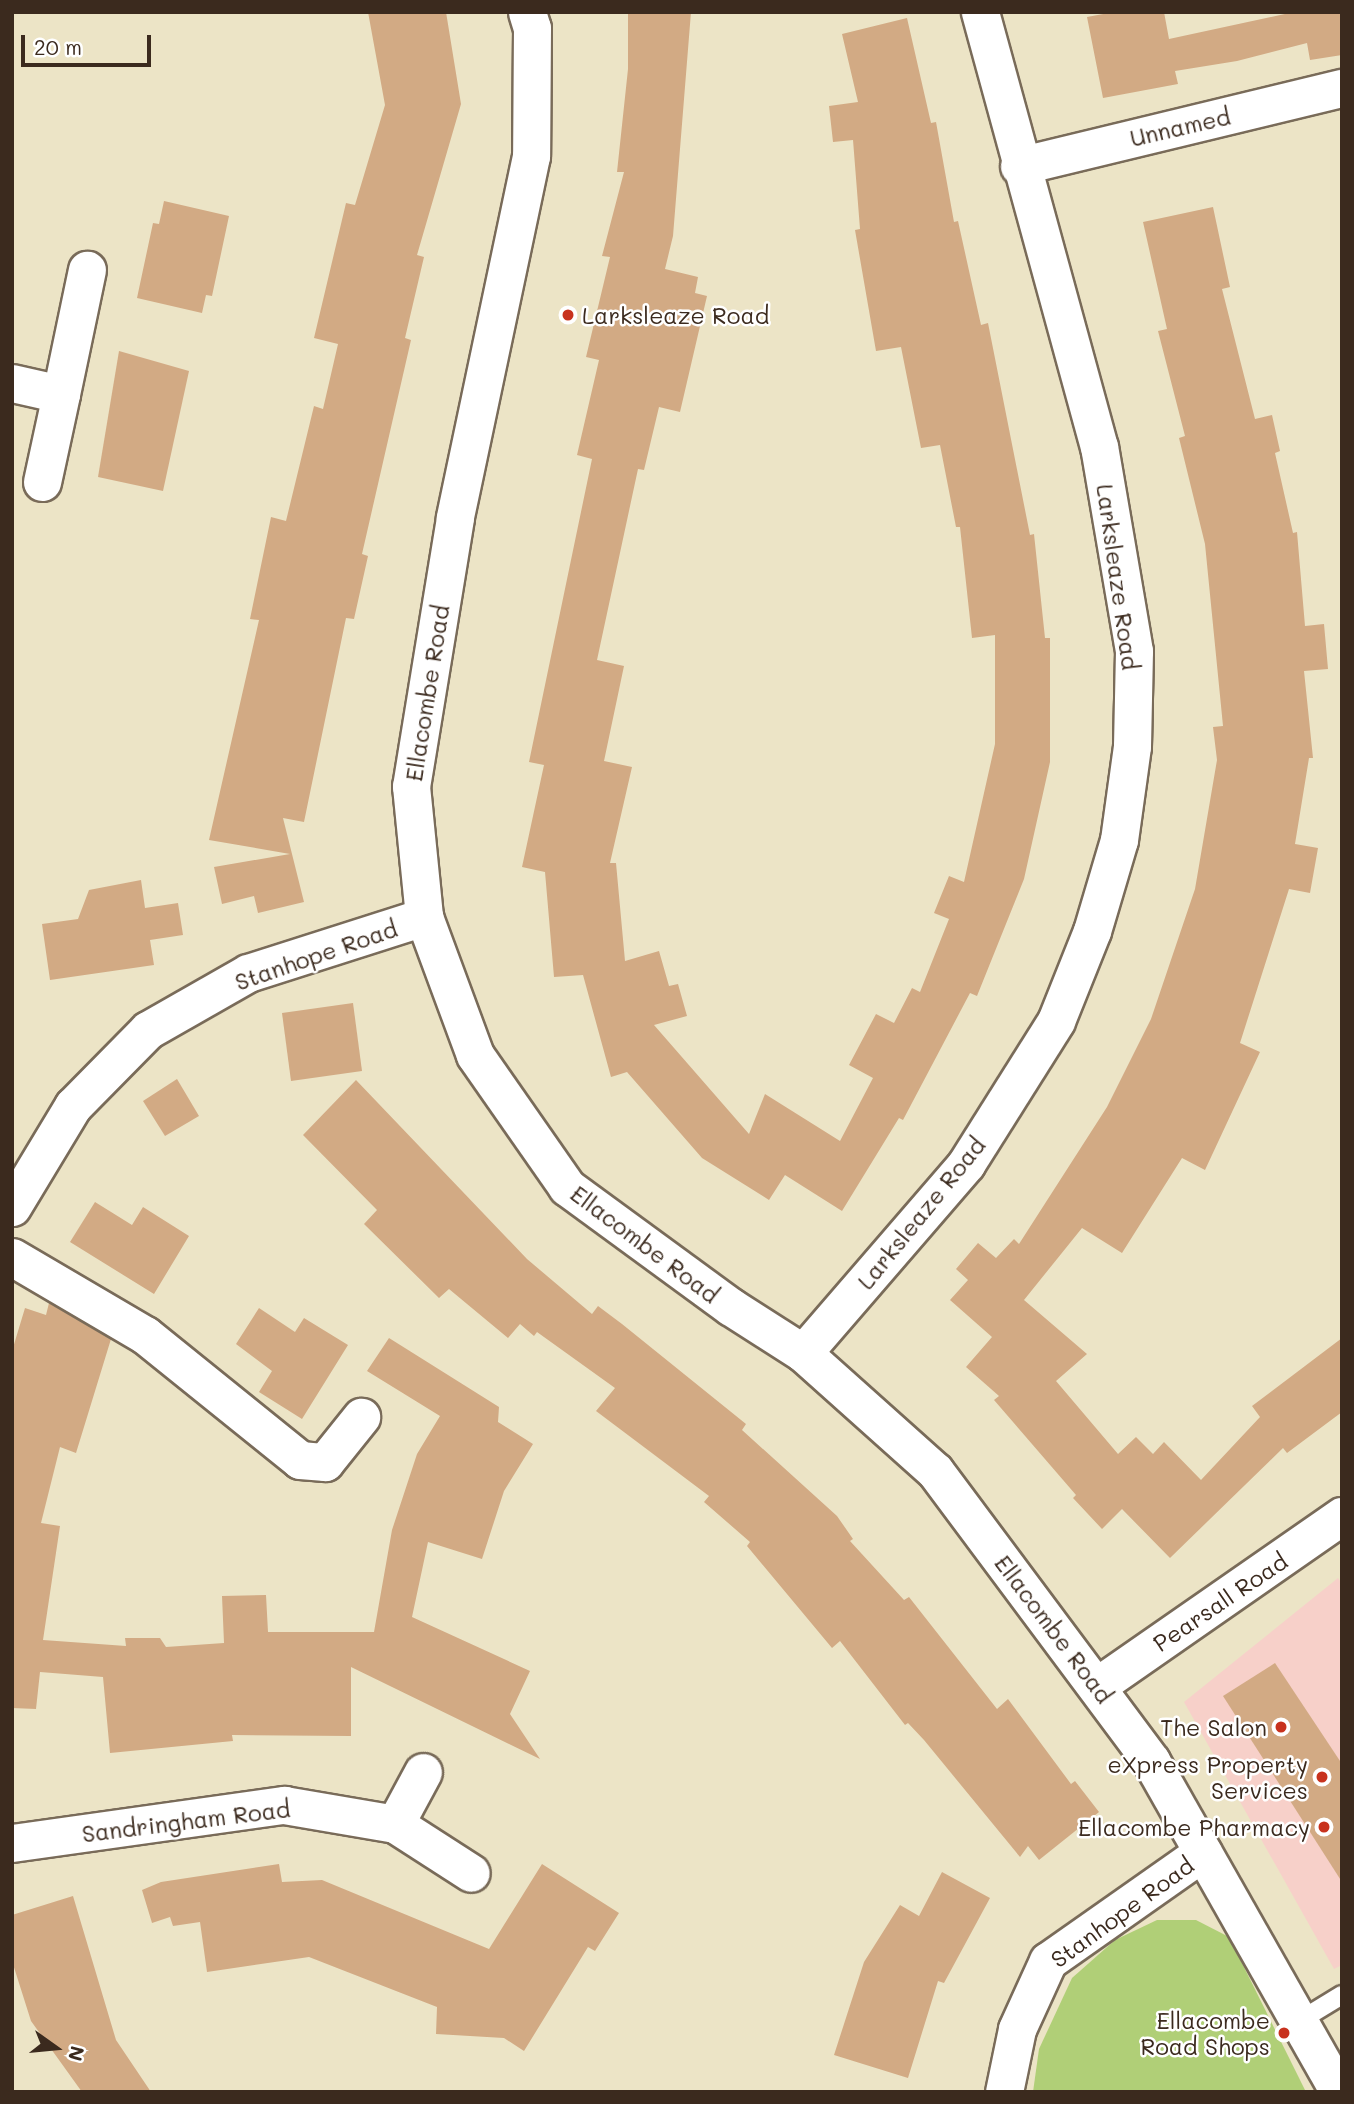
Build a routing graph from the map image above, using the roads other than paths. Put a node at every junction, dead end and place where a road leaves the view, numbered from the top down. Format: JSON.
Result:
{"nodes":[{"id":1,"x":527,"y":12,"type":"edge"},
{"id":2,"x":980,"y":12,"type":"edge"},
{"id":3,"x":1342,"y":88,"type":"edge"},
{"id":4,"x":1018,"y":166,"type":"junction"},
{"id":5,"x":87,"y":270,"type":"dead end"},
{"id":6,"x":12,"y":383,"type":"edge"},
{"id":7,"x":61,"y":394,"type":"junction"},
{"id":8,"x":42,"y":481,"type":"dead end"},
{"id":9,"x":424,"y":917,"type":"junction"},
{"id":10,"x":12,"y":1207,"type":"edge"},
{"id":11,"x":12,"y":1257,"type":"edge"},
{"id":12,"x":803,"y":1353,"type":"junction"},
{"id":13,"x":361,"y":1417,"type":"dead end"},
{"id":14,"x":1342,"y":1516,"type":"edge"},
{"id":15,"x":1097,"y":1686,"type":"junction"},
{"id":16,"x":423,"y":1772,"type":"dead end"},
{"id":17,"x":395,"y":1824,"type":"junction"},
{"id":18,"x":12,"y":1843,"type":"edge"},
{"id":19,"x":1203,"y":1852,"type":"junction"},
{"id":20,"x":471,"y":1873,"type":"dead end"},
{"id":21,"x":1342,"y":1995,"type":"edge"},
{"id":22,"x":1301,"y":2020,"type":"junction"},
{"id":23,"x":1004,"y":2092,"type":"edge"},
{"id":24,"x":1339,"y":2092,"type":"edge"}],
"edges":[{"from":1,"to":9,"type":"street","name":"Ellacombe Road"},
{"from":2,"to":4,"type":"street","name":"Larksleaze Road"},
{"from":3,"to":4,"type":"street","name":"Unnamed"},
{"from":4,"to":12,"type":"street","name":"Larksleaze Road"},
{"from":5,"to":7,"type":"street"},
{"from":6,"to":7,"type":"street"},
{"from":7,"to":8,"type":"street"},
{"from":9,"to":10,"type":"street","name":"Stanhope Road"},
{"from":9,"to":12,"type":"street","name":"Ellacombe Road"},
{"from":11,"to":13,"type":"street"},
{"from":12,"to":15,"type":"street","name":"Ellacombe Road"},
{"from":14,"to":15,"type":"street","name":"Pearsall Road"},
{"from":15,"to":19,"type":"street","name":"Ellacombe Road"},
{"from":16,"to":17,"type":"street"},
{"from":17,"to":18,"type":"street","name":"Sandringham Road"},
{"from":17,"to":20,"type":"street","name":"Sandringham Road"},
{"from":19,"to":22,"type":"street","name":"Ellacombe Road"},
{"from":19,"to":23,"type":"street","name":"Stanhope Road"},
{"from":21,"to":22,"type":"lane"},
{"from":22,"to":24,"type":"street","name":"Ellacombe Road"}]}
